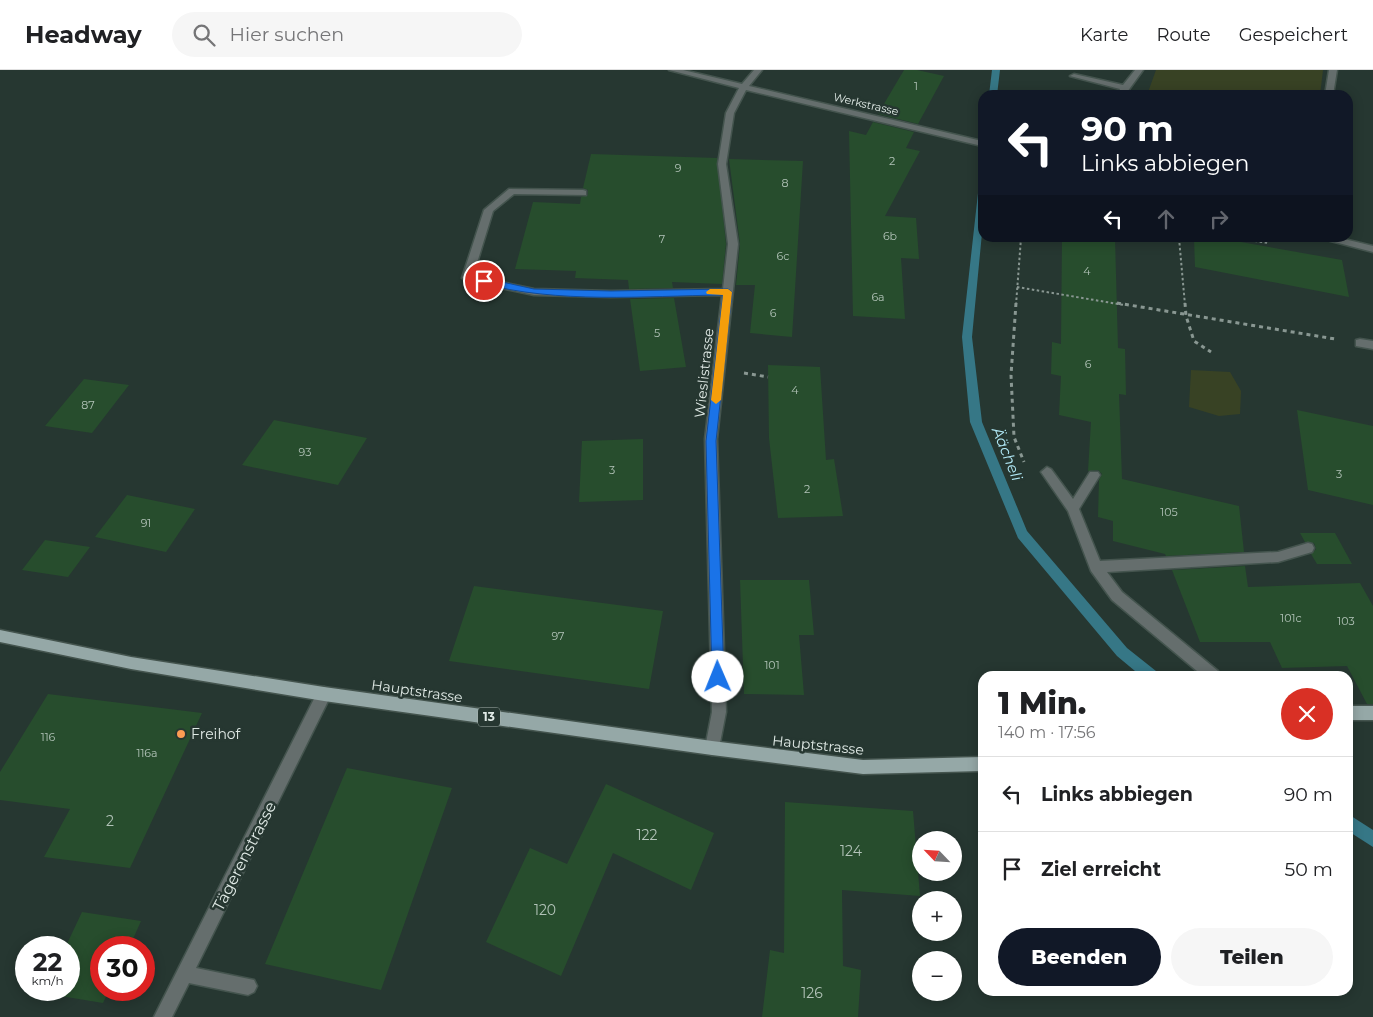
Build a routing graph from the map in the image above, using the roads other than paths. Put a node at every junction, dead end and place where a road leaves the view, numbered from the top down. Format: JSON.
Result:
{"nodes":[{"id":1,"x":673,"y":70,"type":"edge"},
{"id":2,"x":758,"y":70,"type":"edge"},
{"id":3,"x":1139,"y":70,"type":"edge"},
{"id":4,"x":1333,"y":70,"type":"edge"},
{"id":5,"x":1074,"y":76,"type":"dead end"},
{"id":6,"x":744,"y":87,"type":"junction"},
{"id":7,"x":1119,"y":90,"type":"edge"},
{"id":8,"x":1123,"y":90,"type":"edge"},
{"id":9,"x":1330,"y":90,"type":"edge"},
{"id":10,"x":978,"y":142,"type":"edge"},
{"id":11,"x":583,"y":193,"type":"dead end"},
{"id":12,"x":1347,"y":242,"type":"edge"},
{"id":13,"x":1373,"y":248,"type":"edge"},
{"id":14,"x":728,"y":292,"type":"junction"},
{"id":15,"x":1360,"y":343,"type":"road end"},
{"id":16,"x":1373,"y":345,"type":"edge"},
{"id":17,"x":1047,"y":472,"type":"road end"},
{"id":18,"x":1094,"y":475,"type":"dead end"},
{"id":19,"x":1073,"y":509,"type":"junction"},
{"id":20,"x":1308,"y":548,"type":"dead end"},
{"id":21,"x":1096,"y":567,"type":"junction"},
{"id":22,"x":0,"y":636,"type":"edge"},
{"id":23,"x":1207,"y":671,"type":"edge"},
{"id":24,"x":324,"y":694,"type":"junction"},
{"id":25,"x":1353,"y":713,"type":"edge"},
{"id":26,"x":1373,"y":713,"type":"edge"},
{"id":27,"x":712,"y":748,"type":"junction"},
{"id":28,"x":978,"y":764,"type":"edge"},
{"id":29,"x":184,"y":974,"type":"junction"},
{"id":30,"x":248,"y":986,"type":"dead end"},
{"id":31,"x":163,"y":1017,"type":"edge"}],
"edges":[{"from":1,"to":6,"type":"street","name":"Werkstrasse"},
{"from":2,"to":6,"type":"street","name":"Wieslistrasse"},
{"from":3,"to":8,"type":"street"},
{"from":4,"to":9,"type":"street"},
{"from":5,"to":7,"type":"street"},
{"from":6,"to":10,"type":"street","name":"Werkstrasse"},
{"from":6,"to":14,"type":"street","name":"Wieslistrasse"},
{"from":11,"to":14,"type":"street"},
{"from":12,"to":13,"type":"street"},
{"from":14,"to":27,"type":"street","name":"Wieslistrasse"},
{"from":15,"to":16,"type":"street"},
{"from":17,"to":19,"type":"street"},
{"from":18,"to":19,"type":"street"},
{"from":19,"to":21,"type":"street"},
{"from":20,"to":21,"type":"street"},
{"from":21,"to":23,"type":"street"},
{"from":22,"to":24,"type":"main road","name":"Hauptstrasse","number":"13"},
{"from":24,"to":27,"type":"main road","name":"Hauptstrasse","number":"13"},
{"from":24,"to":29,"type":"street","name":"Tägerenstrasse"},
{"from":25,"to":26,"type":"main road"},
{"from":27,"to":28,"type":"main road","name":"Hauptstrasse","number":"13"},
{"from":29,"to":30,"type":"street"},
{"from":29,"to":31,"type":"street","name":"Tägerenstrasse"}]}
